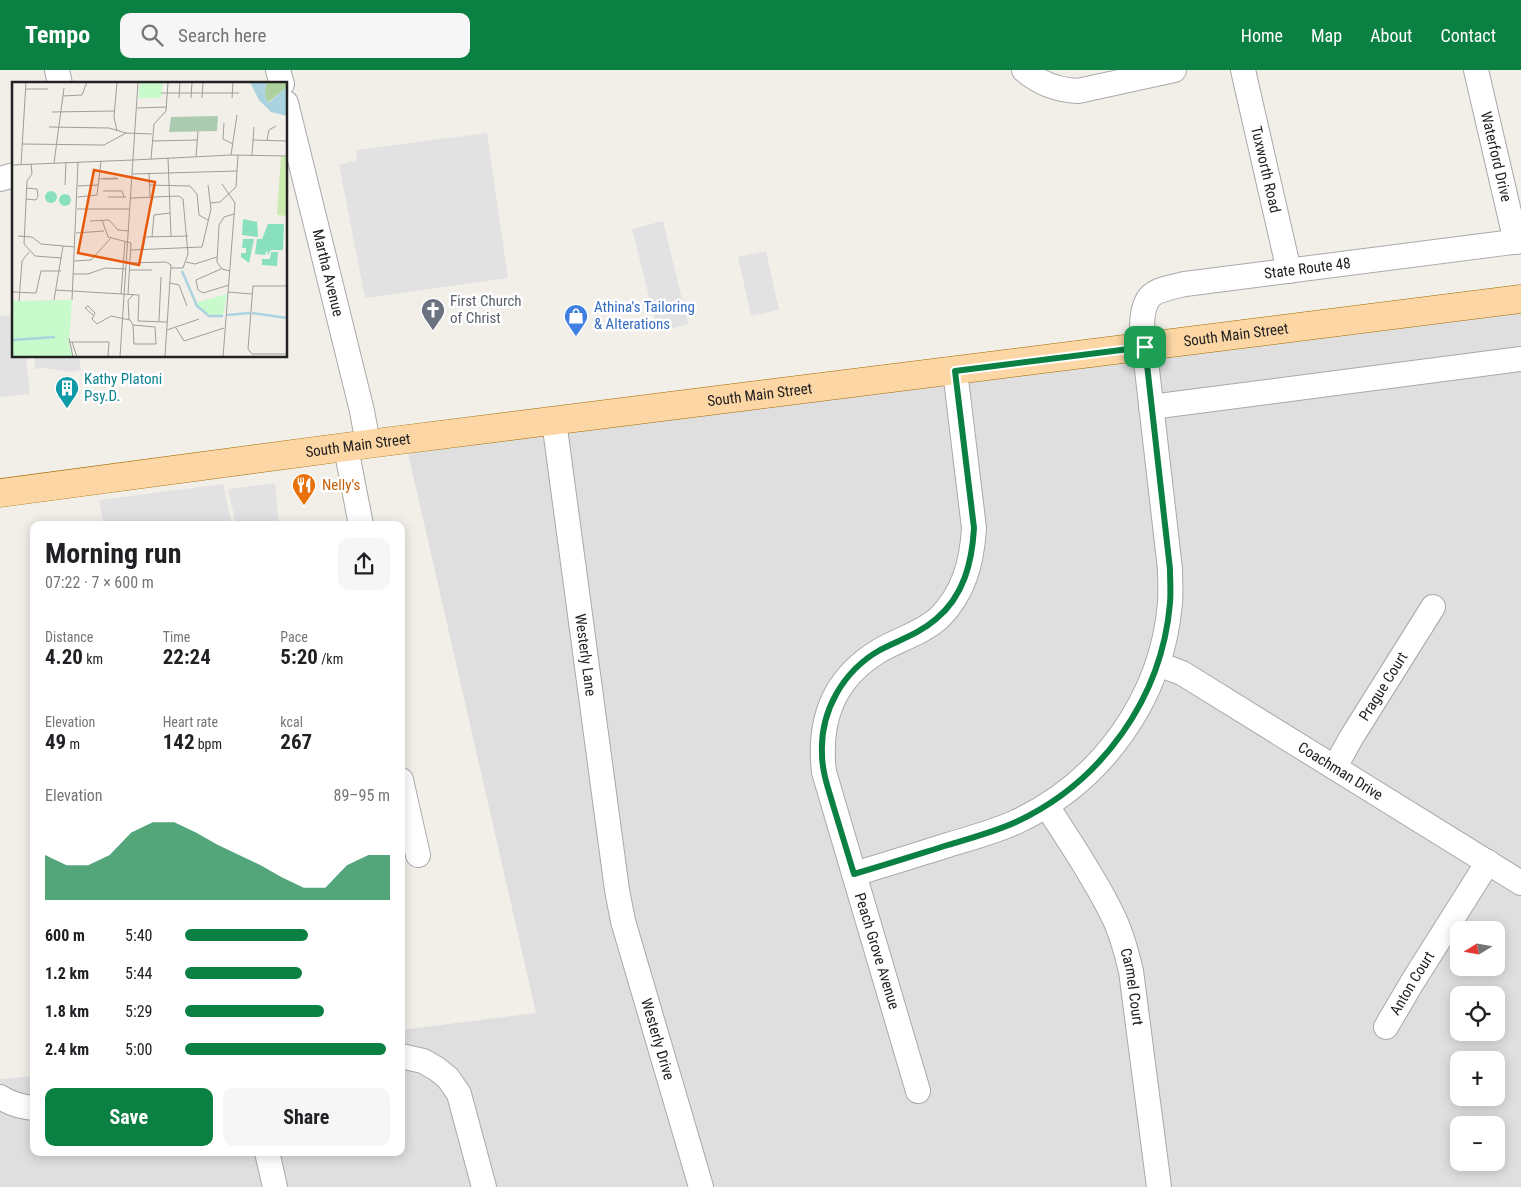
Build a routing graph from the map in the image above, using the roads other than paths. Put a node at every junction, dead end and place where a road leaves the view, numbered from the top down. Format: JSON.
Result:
{"nodes":[{"id":1,"x":1024,"y":70,"type":"edge"},
{"id":2,"x":1174,"y":70,"type":"edge"},
{"id":3,"x":1243,"y":70,"type":"edge"},
{"id":4,"x":1476,"y":70,"type":"edge"},
{"id":5,"x":288,"y":111,"type":"edge"},
{"id":6,"x":1518,"y":242,"type":"edge"},
{"id":7,"x":1289,"y":271,"type":"junction"},
{"id":8,"x":1521,"y":299,"type":"edge"},
{"id":9,"x":1145,"y":347,"type":"junction"},
{"id":10,"x":1521,"y":359,"type":"edge"},
{"id":11,"x":955,"y":371,"type":"junction"},
{"id":12,"x":1151,"y":407,"type":"junction"},
{"id":13,"x":554,"y":421,"type":"junction"},
{"id":14,"x":357,"y":446,"type":"junction"},
{"id":15,"x":0,"y":493,"type":"edge"},
{"id":16,"x":361,"y":521,"type":"edge"},
{"id":17,"x":1433,"y":607,"type":"dead end"},
{"id":18,"x":1158,"y":664,"type":"junction"},
{"id":19,"x":1336,"y":767,"type":"junction"},
{"id":20,"x":405,"y":798,"type":"edge"},
{"id":21,"x":1047,"y":806,"type":"junction"},
{"id":22,"x":418,"y":855,"type":"dead end"},
{"id":23,"x":1488,"y":862,"type":"junction"},
{"id":24,"x":854,"y":874,"type":"junction"},
{"id":25,"x":1521,"y":883,"type":"edge"},
{"id":26,"x":617,"y":890,"type":"joint"},
{"id":27,"x":1386,"y":1027,"type":"dead end"},
{"id":28,"x":405,"y":1057,"type":"edge"},
{"id":29,"x":918,"y":1091,"type":"dead end"},
{"id":30,"x":0,"y":1097,"type":"edge"},
{"id":31,"x":30,"y":1108,"type":"edge"},
{"id":32,"x":268,"y":1156,"type":"edge"},
{"id":33,"x":275,"y":1187,"type":"edge"},
{"id":34,"x":484,"y":1187,"type":"edge"},
{"id":35,"x":701,"y":1187,"type":"edge"},
{"id":36,"x":1159,"y":1187,"type":"edge"}],
"edges":[{"from":1,"to":2,"type":"street"},
{"from":3,"to":7,"type":"street","name":"Tuxworth Road"},
{"from":4,"to":6,"type":"street","name":"Waterford Drive"},
{"from":5,"to":14,"type":"street","name":"Martha Avenue"},
{"from":6,"to":7,"type":"street","name":"State Route 48"},
{"from":7,"to":9,"type":"street","name":"State Route 48"},
{"from":8,"to":9,"type":"main road","name":"South Main Street"},
{"from":9,"to":11,"type":"main road","name":"South Main Street"},
{"from":9,"to":12,"type":"street","name":"State Route 48"},
{"from":10,"to":12,"type":"street"},
{"from":11,"to":13,"type":"main road","name":"South Main Street"},
{"from":11,"to":24,"type":"street","name":"Peach Grove Avenue"},
{"from":12,"to":18,"type":"street","name":"State Route 48"},
{"from":13,"to":14,"type":"main road","name":"South Main Street"},
{"from":13,"to":26,"type":"street","name":"Westerly Lane"},
{"from":14,"to":15,"type":"main road","name":"South Main Street"},
{"from":14,"to":16,"type":"street","name":"Martha Avenue"},
{"from":17,"to":19,"type":"street","name":"Prague Court"},
{"from":18,"to":19,"type":"street","name":"Coachman Drive"},
{"from":18,"to":21,"type":"street","name":"State Route 48"},
{"from":19,"to":23,"type":"street","name":"Coachman Drive"},
{"from":20,"to":22,"type":"street"},
{"from":21,"to":24,"type":"street","name":"State Route 48"},
{"from":21,"to":36,"type":"street","name":"Carmel Court"},
{"from":23,"to":25,"type":"street","name":"Coachman Drive"},
{"from":23,"to":27,"type":"street","name":"Anton Court"},
{"from":24,"to":29,"type":"street","name":"Peach Grove Avenue"},
{"from":26,"to":35,"type":"street","name":"Westerly Drive"},
{"from":28,"to":34,"type":"street"},
{"from":30,"to":31,"type":"street"},
{"from":32,"to":33,"type":"street"}]}
